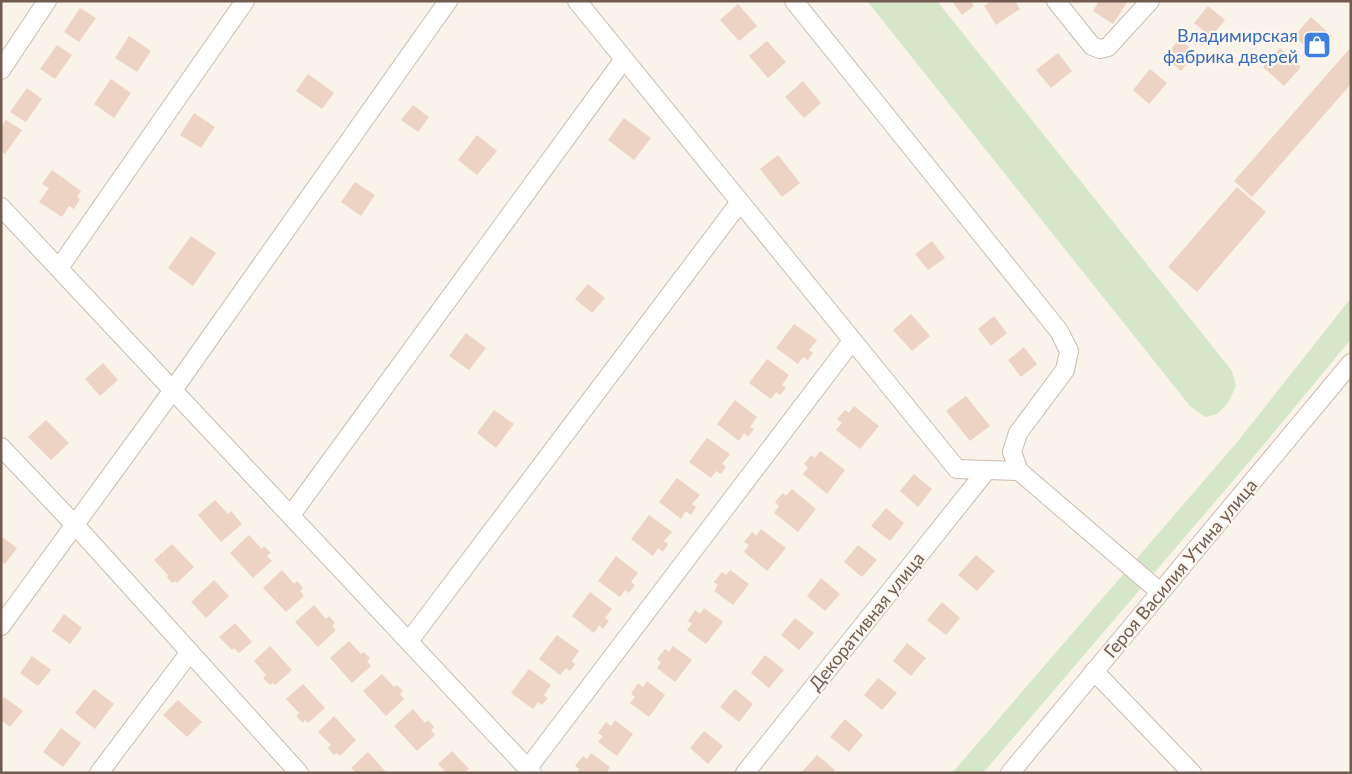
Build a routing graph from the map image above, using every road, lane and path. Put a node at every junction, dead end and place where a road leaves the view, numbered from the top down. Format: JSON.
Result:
{"nodes":[{"id":1,"x":47,"y":1,"type":"edge"},
{"id":2,"x":245,"y":1,"type":"edge"},
{"id":3,"x":448,"y":1,"type":"edge"},
{"id":4,"x":577,"y":1,"type":"edge"},
{"id":5,"x":794,"y":1,"type":"edge"},
{"id":6,"x":1056,"y":1,"type":"edge"},
{"id":7,"x":1150,"y":1,"type":"edge"},
{"id":8,"x":624,"y":59,"type":"junction"},
{"id":9,"x":1,"y":70,"type":"edge"},
{"id":10,"x":740,"y":202,"type":"junction"},
{"id":11,"x":1,"y":207,"type":"edge"},
{"id":12,"x":59,"y":268,"type":"junction"},
{"id":13,"x":852,"y":341,"type":"junction"},
{"id":14,"x":1351,"y":364,"type":"edge"},
{"id":15,"x":173,"y":390,"type":"junction"},
{"id":16,"x":1,"y":447,"type":"edge"},
{"id":17,"x":987,"y":470,"type":"junction"},
{"id":18,"x":1019,"y":471,"type":"junction"},
{"id":19,"x":291,"y":515,"type":"junction"},
{"id":20,"x":75,"y":525,"type":"junction"},
{"id":21,"x":1160,"y":592,"type":"junction"},
{"id":22,"x":1,"y":626,"type":"edge"},
{"id":23,"x":409,"y":641,"type":"junction"},
{"id":24,"x":190,"y":652,"type":"junction"},
{"id":25,"x":1094,"y":671,"type":"junction"},
{"id":26,"x":530,"y":771,"type":"edge"},
{"id":27,"x":99,"y":773,"type":"edge"},
{"id":28,"x":299,"y":773,"type":"edge"},
{"id":29,"x":745,"y":773,"type":"edge"},
{"id":30,"x":1010,"y":773,"type":"edge"},
{"id":31,"x":1192,"y":773,"type":"edge"}],
"edges":[{"from":1,"to":9,"type":"street"},
{"from":2,"to":12,"type":"street"},
{"from":3,"to":15,"type":"street"},
{"from":4,"to":8,"type":"street"},
{"from":5,"to":18,"type":"street"},
{"from":6,"to":7,"type":"street"},
{"from":8,"to":10,"type":"street"},
{"from":8,"to":19,"type":"street"},
{"from":10,"to":13,"type":"street"},
{"from":10,"to":23,"type":"street"},
{"from":11,"to":12,"type":"street"},
{"from":12,"to":15,"type":"street"},
{"from":13,"to":17,"type":"street"},
{"from":13,"to":26,"type":"street"},
{"from":14,"to":21,"type":"street","name":"Героя Василия Утина улица"},
{"from":15,"to":19,"type":"street"},
{"from":15,"to":20,"type":"street"},
{"from":16,"to":20,"type":"street"},
{"from":17,"to":18,"type":"street"},
{"from":17,"to":29,"type":"street","name":"Декоративная улица"},
{"from":18,"to":21,"type":"street"},
{"from":19,"to":23,"type":"street"},
{"from":20,"to":22,"type":"street"},
{"from":20,"to":24,"type":"street"},
{"from":21,"to":25,"type":"street","name":"Героя Василия Утина улица"},
{"from":23,"to":26,"type":"street"},
{"from":24,"to":27,"type":"street"},
{"from":24,"to":28,"type":"street"},
{"from":25,"to":30,"type":"street","name":"Героя Василия Утина улица"},
{"from":25,"to":31,"type":"street"}]}
